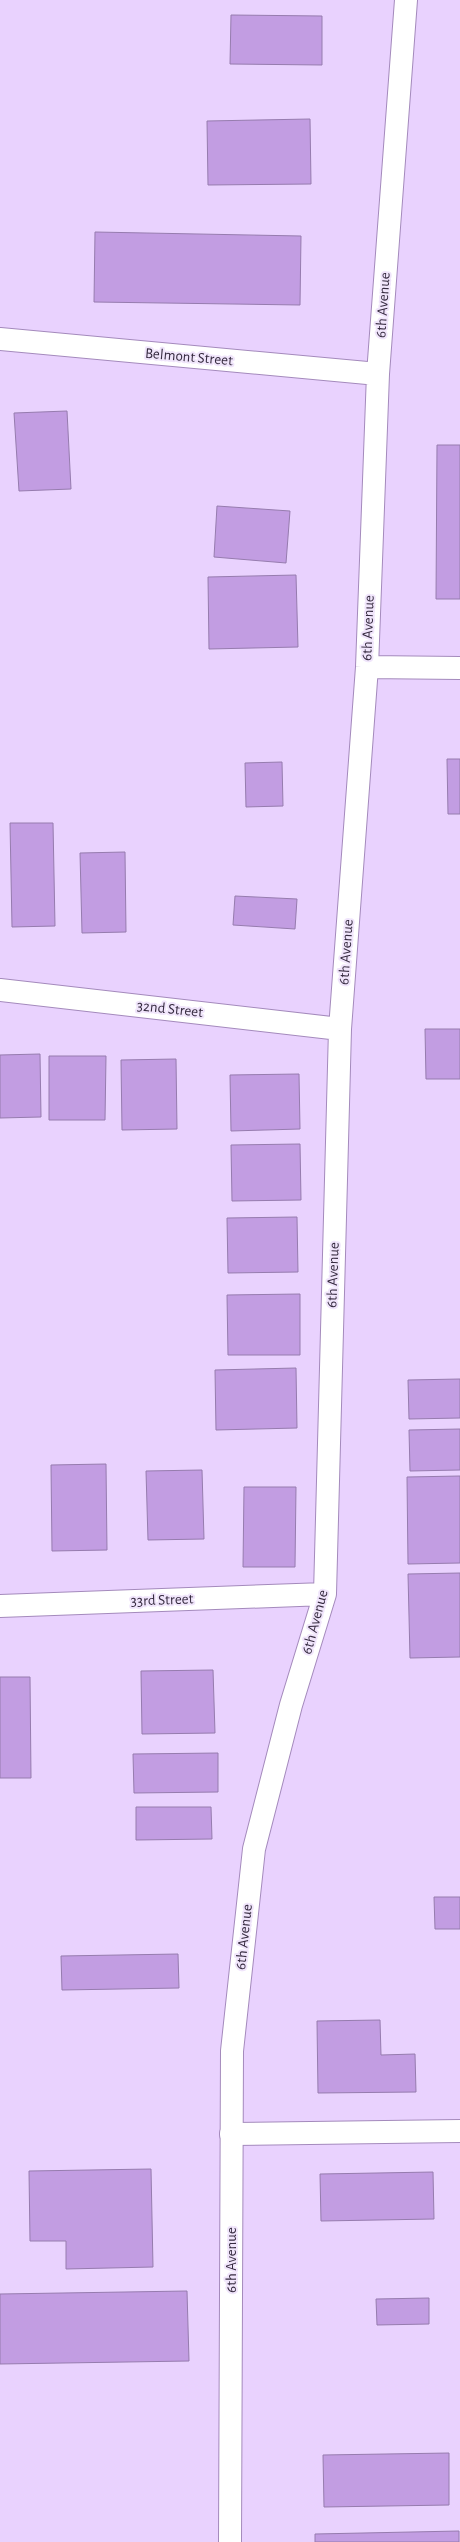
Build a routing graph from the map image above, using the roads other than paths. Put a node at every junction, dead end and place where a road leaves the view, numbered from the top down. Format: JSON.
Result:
{"nodes":[{"id":1,"x":406,"y":0,"type":"edge"},
{"id":2,"x":0,"y":339,"type":"edge"},
{"id":3,"x":378,"y":374,"type":"junction"},
{"id":4,"x":367,"y":667,"type":"junction"},
{"id":5,"x":460,"y":668,"type":"edge"},
{"id":6,"x":0,"y":990,"type":"edge"},
{"id":7,"x":340,"y":1029,"type":"junction"},
{"id":8,"x":325,"y":1594,"type":"junction"},
{"id":9,"x":0,"y":1606,"type":"edge"},
{"id":10,"x":460,"y":2131,"type":"edge"},
{"id":11,"x":231,"y":2134,"type":"junction"},
{"id":12,"x":230,"y":2542,"type":"edge"}],
"edges":[{"from":1,"to":3,"type":"street","name":"6th Avenue"},
{"from":2,"to":3,"type":"street","name":"Belmont Street"},
{"from":3,"to":4,"type":"street","name":"6th Avenue"},
{"from":4,"to":5,"type":"street"},
{"from":4,"to":7,"type":"street","name":"6th Avenue"},
{"from":6,"to":7,"type":"street","name":"32nd Street"},
{"from":7,"to":8,"type":"street","name":"6th Avenue"},
{"from":8,"to":9,"type":"street","name":"33rd Street"},
{"from":8,"to":11,"type":"street","name":"6th Avenue"},
{"from":10,"to":11,"type":"street"},
{"from":11,"to":12,"type":"street","name":"6th Avenue"}]}
